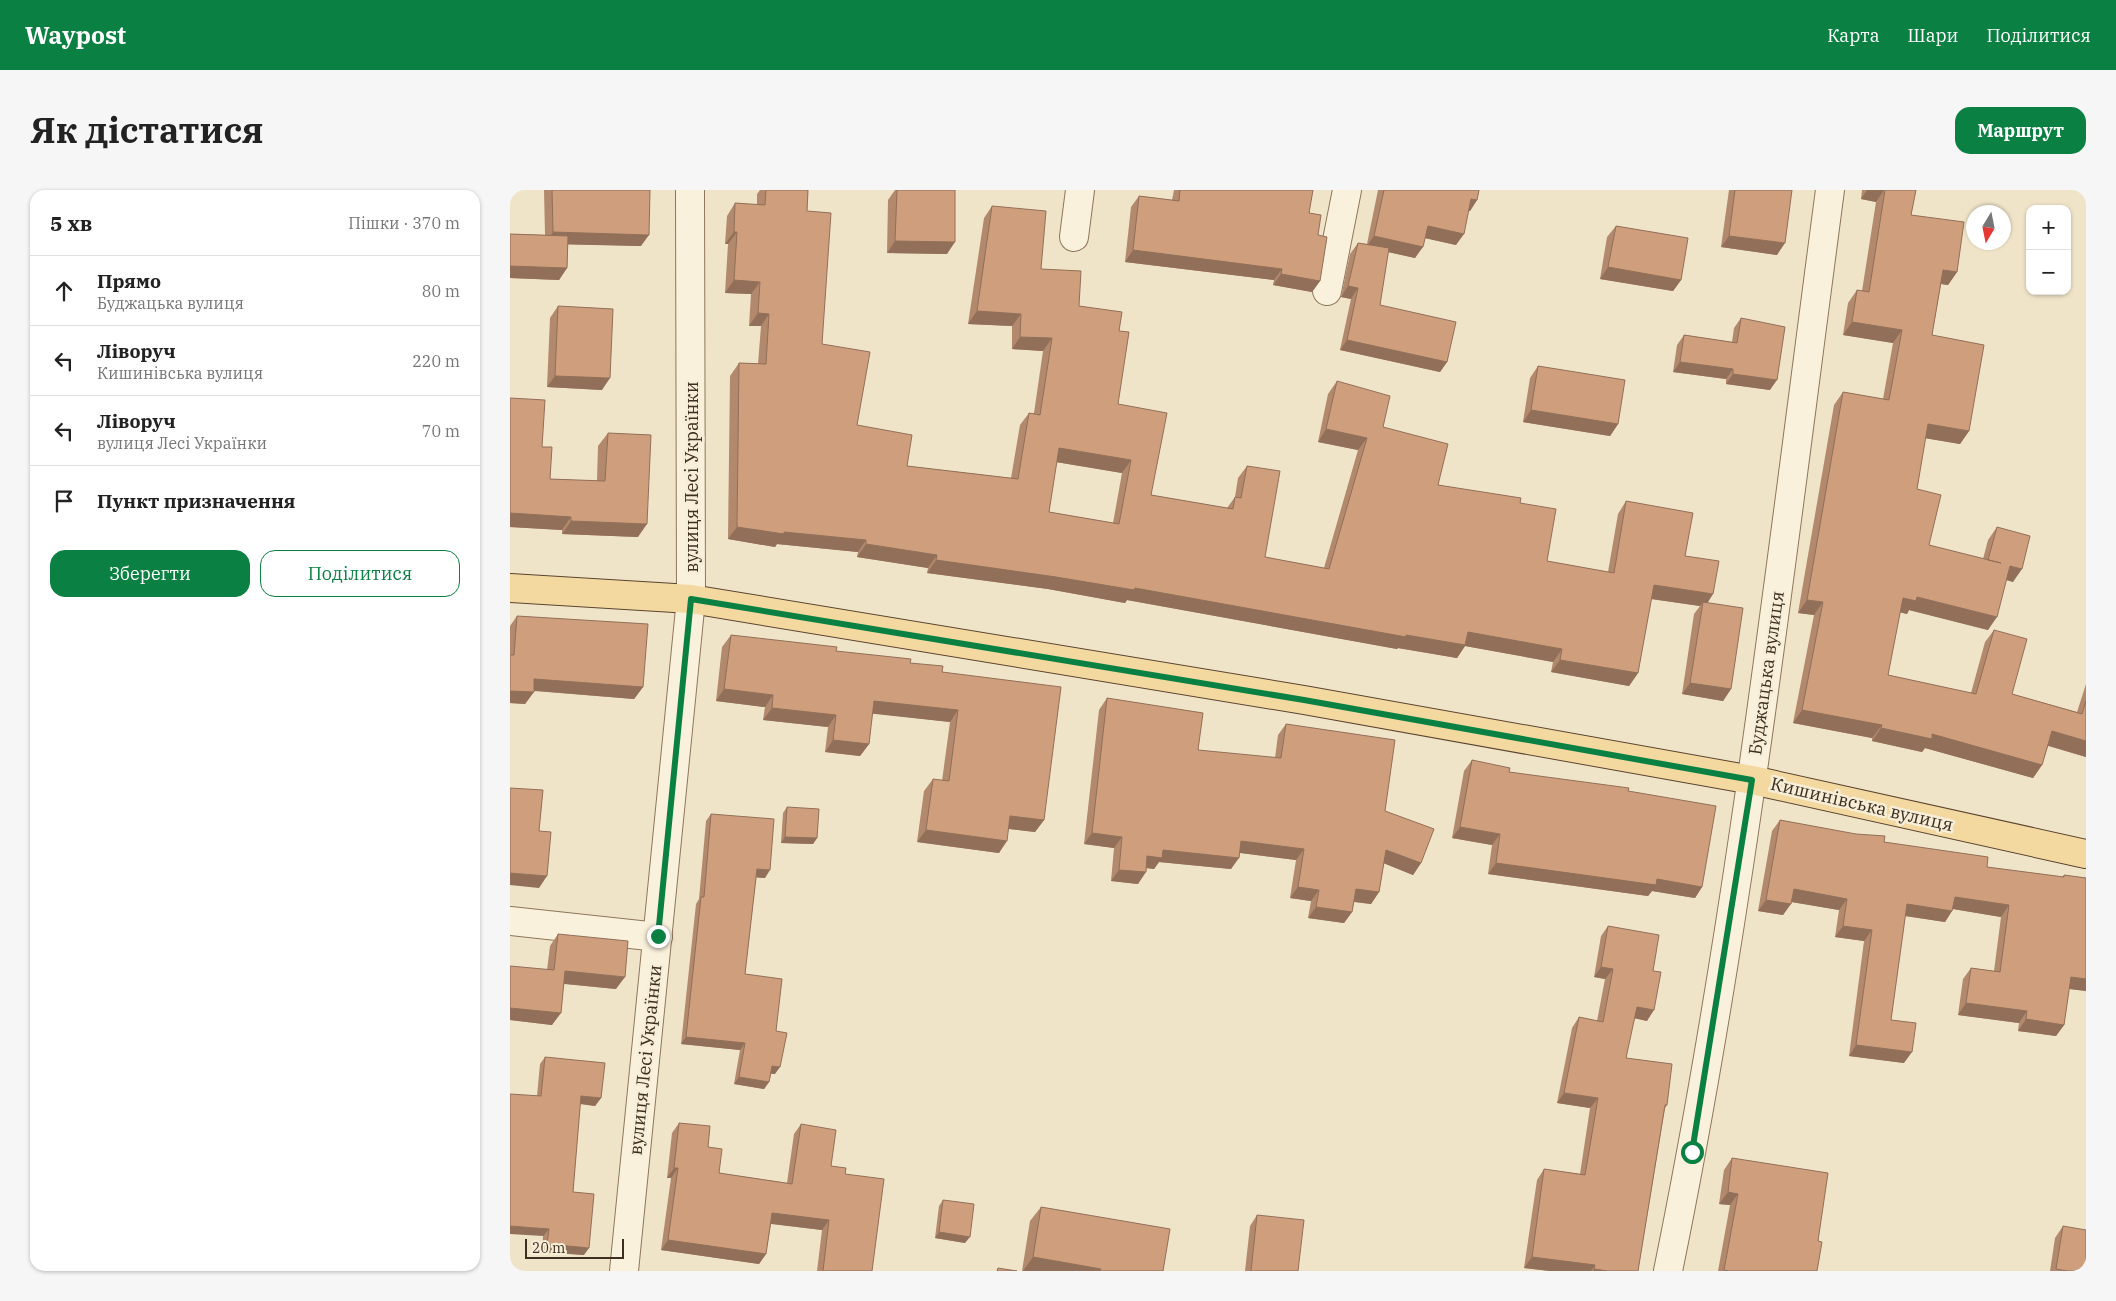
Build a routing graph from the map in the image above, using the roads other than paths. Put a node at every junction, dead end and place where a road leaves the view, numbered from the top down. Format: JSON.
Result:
{"nodes":[{"id":1,"x":690,"y":190,"type":"edge"},
{"id":2,"x":1080,"y":190,"type":"edge"},
{"id":3,"x":1347,"y":190,"type":"edge"},
{"id":4,"x":1830,"y":190,"type":"edge"},
{"id":5,"x":1074,"y":238,"type":"dead end"},
{"id":6,"x":1327,"y":291,"type":"dead end"},
{"id":7,"x":510,"y":588,"type":"edge"},
{"id":8,"x":691,"y":599,"type":"junction"},
{"id":9,"x":1752,"y":780,"type":"junction"},
{"id":10,"x":2086,"y":854,"type":"edge"},
{"id":11,"x":510,"y":921,"type":"edge"},
{"id":12,"x":658,"y":936,"type":"junction"},
{"id":13,"x":624,"y":1271,"type":"edge"},
{"id":14,"x":1668,"y":1271,"type":"edge"}],
"edges":[{"from":1,"to":8,"type":"street","name":"вулиця Лесі Українки"},
{"from":2,"to":5,"type":"street"},
{"from":3,"to":6,"type":"street"},
{"from":4,"to":9,"type":"street","name":"Буджацька вулиця"},
{"from":7,"to":8,"type":"main road","name":"Кишинівська вулиця"},
{"from":8,"to":9,"type":"main road","name":"Кишинівська вулиця"},
{"from":8,"to":12,"type":"street","name":"вулиця Лесі Українки"},
{"from":9,"to":10,"type":"main road","name":"Кишинівська вулиця"},
{"from":9,"to":14,"type":"street","name":"Буджацька вулиця"},
{"from":11,"to":12,"type":"street"},
{"from":12,"to":13,"type":"street","name":"вулиця Лесі Українки"}]}
